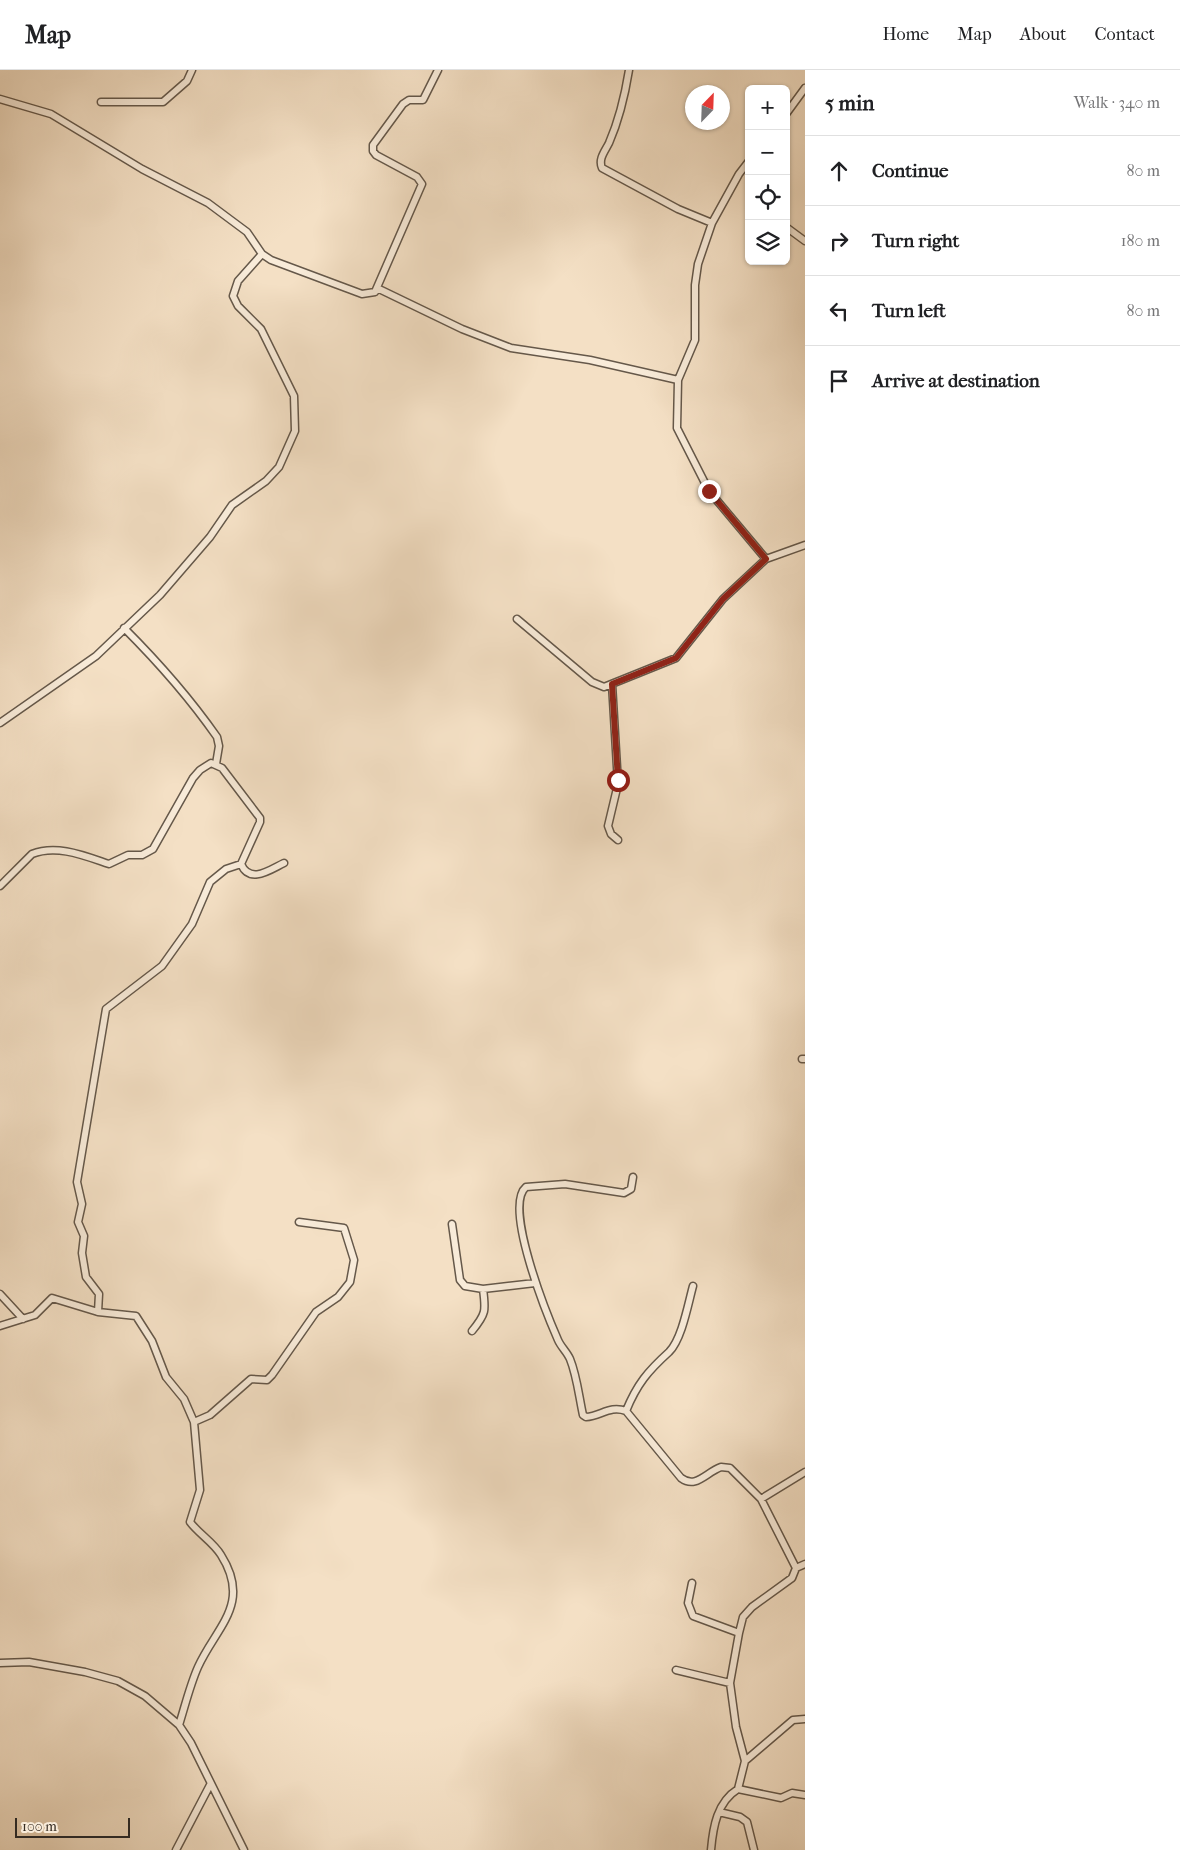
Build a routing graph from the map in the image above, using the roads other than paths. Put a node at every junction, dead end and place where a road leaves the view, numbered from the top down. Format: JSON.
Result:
{"nodes":[{"id":1,"x":192,"y":70,"type":"edge"},
{"id":2,"x":438,"y":70,"type":"edge"},
{"id":3,"x":630,"y":70,"type":"edge"},
{"id":4,"x":805,"y":88,"type":"edge"},
{"id":5,"x":0,"y":99,"type":"edge"},
{"id":6,"x":101,"y":102,"type":"dead end"},
{"id":7,"x":790,"y":109,"type":"edge"},
{"id":8,"x":745,"y":166,"type":"edge"},
{"id":9,"x":712,"y":222,"type":"junction"},
{"id":10,"x":790,"y":230,"type":"edge"},
{"id":11,"x":805,"y":241,"type":"edge"},
{"id":12,"x":262,"y":254,"type":"junction"},
{"id":13,"x":377,"y":288,"type":"junction"},
{"id":14,"x":678,"y":380,"type":"junction"},
{"id":15,"x":805,"y":545,"type":"edge"},
{"id":16,"x":766,"y":559,"type":"junction"},
{"id":17,"x":517,"y":619,"type":"dead end"},
{"id":18,"x":124,"y":628,"type":"junction"},
{"id":19,"x":612,"y":684,"type":"junction"},
{"id":20,"x":0,"y":723,"type":"edge"},
{"id":21,"x":216,"y":764,"type":"junction"},
{"id":22,"x":618,"y":840,"type":"dead end"},
{"id":23,"x":284,"y":863,"type":"dead end"},
{"id":24,"x":241,"y":864,"type":"junction"},
{"id":25,"x":0,"y":886,"type":"edge"},
{"id":26,"x":633,"y":1176,"type":"dead end"},
{"id":27,"x":299,"y":1222,"type":"dead end"},
{"id":28,"x":452,"y":1224,"type":"dead end"},
{"id":29,"x":535,"y":1283,"type":"junction"},
{"id":30,"x":692,"y":1286,"type":"dead end"},
{"id":31,"x":483,"y":1289,"type":"junction"},
{"id":32,"x":0,"y":1294,"type":"edge"},
{"id":33,"x":98,"y":1312,"type":"junction"},
{"id":34,"x":23,"y":1319,"type":"junction"},
{"id":35,"x":0,"y":1326,"type":"edge"},
{"id":36,"x":472,"y":1330,"type":"dead end"},
{"id":37,"x":626,"y":1411,"type":"junction"},
{"id":38,"x":194,"y":1422,"type":"junction"},
{"id":39,"x":805,"y":1472,"type":"edge"},
{"id":40,"x":761,"y":1499,"type":"junction"},
{"id":41,"x":805,"y":1564,"type":"edge"},
{"id":42,"x":796,"y":1568,"type":"junction"},
{"id":43,"x":692,"y":1583,"type":"dead end"},
{"id":44,"x":739,"y":1633,"type":"junction"},
{"id":45,"x":0,"y":1664,"type":"edge"},
{"id":46,"x":676,"y":1670,"type":"dead end"},
{"id":47,"x":730,"y":1683,"type":"junction"},
{"id":48,"x":805,"y":1719,"type":"edge"},
{"id":49,"x":179,"y":1725,"type":"junction"},
{"id":50,"x":745,"y":1761,"type":"junction"},
{"id":51,"x":210,"y":1785,"type":"junction"},
{"id":52,"x":738,"y":1788,"type":"junction"},
{"id":53,"x":805,"y":1795,"type":"edge"},
{"id":54,"x":719,"y":1812,"type":"junction"},
{"id":55,"x":176,"y":1850,"type":"edge"},
{"id":56,"x":244,"y":1850,"type":"edge"},
{"id":57,"x":710,"y":1850,"type":"edge"},
{"id":58,"x":754,"y":1850,"type":"edge"}],
"edges":[{"from":1,"to":6,"type":"street"},
{"from":2,"to":13,"type":"street"},
{"from":3,"to":9,"type":"street"},
{"from":4,"to":7,"type":"street"},
{"from":5,"to":12,"type":"street"},
{"from":8,"to":9,"type":"street"},
{"from":9,"to":14,"type":"street"},
{"from":10,"to":11,"type":"street"},
{"from":12,"to":13,"type":"street"},
{"from":12,"to":18,"type":"street"},
{"from":13,"to":14,"type":"street"},
{"from":14,"to":16,"type":"street"},
{"from":15,"to":16,"type":"street"},
{"from":16,"to":19,"type":"street"},
{"from":17,"to":19,"type":"street"},
{"from":18,"to":20,"type":"street"},
{"from":18,"to":21,"type":"street"},
{"from":19,"to":22,"type":"street"},
{"from":21,"to":24,"type":"street"},
{"from":21,"to":25,"type":"street"},
{"from":23,"to":24,"type":"street"},
{"from":24,"to":33,"type":"street"},
{"from":26,"to":29,"type":"street"},
{"from":27,"to":38,"type":"street"},
{"from":28,"to":31,"type":"street"},
{"from":29,"to":31,"type":"street"},
{"from":29,"to":37,"type":"street"},
{"from":30,"to":37,"type":"street"},
{"from":31,"to":36,"type":"street"},
{"from":32,"to":34,"type":"street"},
{"from":33,"to":34,"type":"street"},
{"from":33,"to":38,"type":"street"},
{"from":34,"to":35,"type":"street"},
{"from":37,"to":40,"type":"street"},
{"from":38,"to":49,"type":"street"},
{"from":39,"to":40,"type":"street"},
{"from":40,"to":42,"type":"street"},
{"from":41,"to":42,"type":"street"},
{"from":42,"to":44,"type":"street"},
{"from":43,"to":44,"type":"street"},
{"from":44,"to":47,"type":"street"},
{"from":45,"to":49,"type":"street"},
{"from":46,"to":47,"type":"street"},
{"from":47,"to":50,"type":"street"},
{"from":48,"to":50,"type":"street"},
{"from":49,"to":51,"type":"street"},
{"from":50,"to":52,"type":"street"},
{"from":51,"to":55,"type":"street"},
{"from":51,"to":56,"type":"street"},
{"from":52,"to":53,"type":"street"},
{"from":52,"to":54,"type":"street"},
{"from":54,"to":57,"type":"street"},
{"from":54,"to":58,"type":"street"}]}
